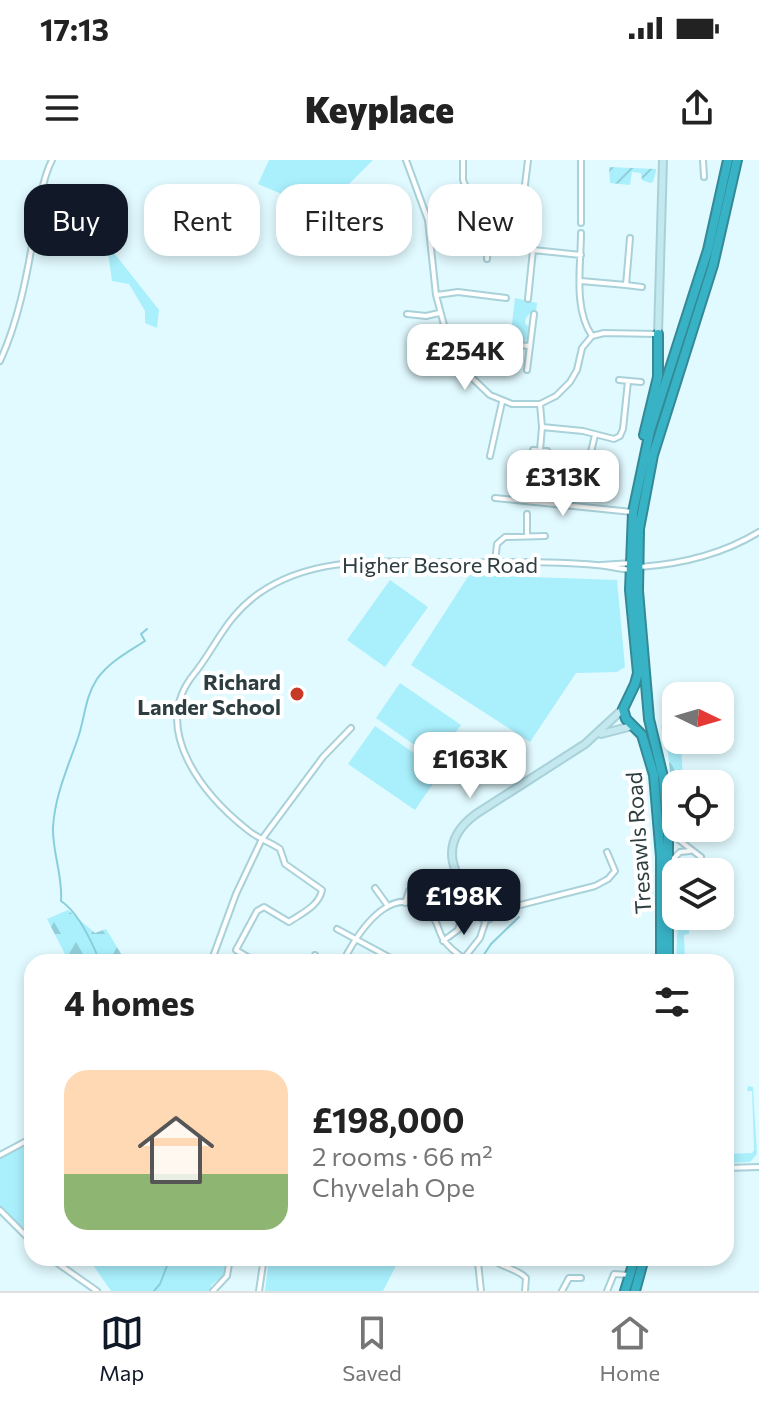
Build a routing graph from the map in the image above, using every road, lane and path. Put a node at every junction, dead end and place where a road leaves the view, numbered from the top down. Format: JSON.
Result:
{"nodes":[{"id":1,"x":52,"y":160,"type":"edge"},
{"id":2,"x":406,"y":160,"type":"edge"},
{"id":3,"x":463,"y":160,"type":"edge"},
{"id":4,"x":528,"y":160,"type":"edge"},
{"id":5,"x":581,"y":160,"type":"edge"},
{"id":6,"x":663,"y":160,"type":"edge"},
{"id":7,"x":703,"y":160,"type":"edge"},
{"id":8,"x":728,"y":160,"type":"edge"},
{"id":9,"x":737,"y":160,"type":"edge"},
{"id":10,"x":704,"y":177,"type":"dead end"},
{"id":11,"x":465,"y":184,"type":"edge"},
{"id":12,"x":525,"y":184,"type":"edge"},
{"id":13,"x":428,"y":220,"type":"edge"},
{"id":14,"x":581,"y":223,"type":"dead end"},
{"id":15,"x":581,"y":233,"type":"dead end"},
{"id":16,"x":630,"y":238,"type":"dead end"},
{"id":17,"x":542,"y":251,"type":"edge"},
{"id":18,"x":581,"y":255,"type":"junction"},
{"id":19,"x":432,"y":256,"type":"edge"},
{"id":20,"x":487,"y":256,"type":"edge"},
{"id":21,"x":532,"y":256,"type":"edge"},
{"id":22,"x":487,"y":259,"type":"dead end"},
{"id":23,"x":581,"y":281,"type":"junction"},
{"id":24,"x":626,"y":285,"type":"junction"},
{"id":25,"x":642,"y":287,"type":"dead end"},
{"id":26,"x":436,"y":295,"type":"junction"},
{"id":27,"x":506,"y":298,"type":"dead end"},
{"id":28,"x":528,"y":299,"type":"dead end"},
{"id":29,"x":439,"y":313,"type":"junction"},
{"id":30,"x":407,"y":314,"type":"dead end"},
{"id":31,"x":534,"y":314,"type":"dead end"},
{"id":32,"x":526,"y":320,"type":"dead end"},
{"id":33,"x":533,"y":321,"type":"junction"},
{"id":34,"x":661,"y":333,"type":"junction"},
{"id":35,"x":592,"y":336,"type":"junction"},
{"id":36,"x":529,"y":346,"type":"junction"},
{"id":37,"x":452,"y":349,"type":"junction"},
{"id":38,"x":0,"y":361,"type":"edge"},
{"id":39,"x":527,"y":370,"type":"dead end"},
{"id":40,"x":619,"y":380,"type":"dead end"},
{"id":41,"x":628,"y":381,"type":"junction"},
{"id":42,"x":641,"y":382,"type":"dead end"},
{"id":43,"x":502,"y":402,"type":"junction"},
{"id":44,"x":540,"y":404,"type":"junction"},
{"id":45,"x":542,"y":427,"type":"junction"},
{"id":46,"x":595,"y":435,"type":"junction"},
{"id":47,"x":533,"y":450,"type":"dead end"},
{"id":48,"x":540,"y":450,"type":"junction"},
{"id":49,"x":547,"y":451,"type":"dead end"},
{"id":50,"x":490,"y":456,"type":"dead end"},
{"id":51,"x":641,"y":467,"type":"junction"},
{"id":52,"x":580,"y":468,"type":"dead end"},
{"id":53,"x":587,"y":469,"type":"junction"},
{"id":54,"x":594,"y":470,"type":"dead end"},
{"id":55,"x":495,"y":498,"type":"dead end"},
{"id":56,"x":633,"y":512,"type":"junction"},
{"id":57,"x":527,"y":514,"type":"dead end"},
{"id":58,"x":759,"y":532,"type":"edge"},
{"id":59,"x":527,"y":534,"type":"junction"},
{"id":60,"x":545,"y":536,"type":"dead end"},
{"id":61,"x":495,"y":563,"type":"junction"},
{"id":62,"x":635,"y":567,"type":"junction"},
{"id":63,"x":627,"y":699,"type":"junction"},
{"id":64,"x":648,"y":699,"type":"junction"},
{"id":65,"x":623,"y":709,"type":"junction"},
{"id":66,"x":649,"y":719,"type":"junction"},
{"id":67,"x":633,"y":726,"type":"junction"},
{"id":68,"x":351,"y":728,"type":"dead end"},
{"id":69,"x":597,"y":736,"type":"junction"},
{"id":70,"x":662,"y":773,"type":"edge"},
{"id":71,"x":262,"y":839,"type":"junction"},
{"id":72,"x":681,"y":842,"type":"edge"},
{"id":73,"x":607,"y":852,"type":"dead end"},
{"id":74,"x":692,"y":852,"type":"junction"},
{"id":75,"x":701,"y":857,"type":"dead end"},
{"id":76,"x":674,"y":858,"type":"edge"},
{"id":77,"x":429,"y":876,"type":"dead end"},
{"id":78,"x":375,"y":888,"type":"dead end"},
{"id":79,"x":451,"y":891,"type":"dead end"},
{"id":80,"x":405,"y":903,"type":"junction"},
{"id":81,"x":388,"y":906,"type":"junction"},
{"id":82,"x":465,"y":909,"type":"dead end"},
{"id":83,"x":482,"y":909,"type":"junction"},
{"id":84,"x":493,"y":912,"type":"junction"},
{"id":85,"x":435,"y":919,"type":"junction"},
{"id":86,"x":486,"y":920,"type":"junction"},
{"id":87,"x":337,"y":929,"type":"dead end"},
{"id":88,"x":669,"y":930,"type":"edge"},
{"id":89,"x":356,"y":938,"type":"junction"},
{"id":90,"x":443,"y":941,"type":"junction"},
{"id":91,"x":214,"y":954,"type":"edge"},
{"id":92,"x":243,"y":954,"type":"edge"},
{"id":93,"x":347,"y":954,"type":"dead end"},
{"id":94,"x":388,"y":954,"type":"edge"},
{"id":95,"x":457,"y":954,"type":"edge"},
{"id":96,"x":468,"y":954,"type":"edge"},
{"id":97,"x":661,"y":954,"type":"edge"},
{"id":98,"x":668,"y":954,"type":"edge"},
{"id":99,"x":24,"y":1142,"type":"edge"},
{"id":100,"x":0,"y":1155,"type":"edge"},
{"id":101,"x":759,"y":1167,"type":"edge"},
{"id":102,"x":734,"y":1168,"type":"edge"},
{"id":103,"x":0,"y":1210,"type":"edge"},
{"id":104,"x":24,"y":1234,"type":"edge"},
{"id":105,"x":61,"y":1266,"type":"edge"},
{"id":106,"x":229,"y":1266,"type":"edge"},
{"id":107,"x":263,"y":1266,"type":"edge"},
{"id":108,"x":480,"y":1266,"type":"edge"},
{"id":109,"x":501,"y":1266,"type":"edge"},
{"id":110,"x":633,"y":1266,"type":"edge"},
{"id":111,"x":642,"y":1266,"type":"edge"},
{"id":112,"x":630,"y":1275,"type":"junction"},
{"id":113,"x":581,"y":1278,"type":"dead end"},
{"id":114,"x":526,"y":1290,"type":"edge"},
{"id":115,"x":97,"y":1291,"type":"edge"},
{"id":116,"x":213,"y":1291,"type":"edge"},
{"id":117,"x":259,"y":1291,"type":"edge"},
{"id":118,"x":481,"y":1291,"type":"edge"},
{"id":119,"x":562,"y":1291,"type":"edge"},
{"id":120,"x":607,"y":1291,"type":"edge"},
{"id":121,"x":625,"y":1291,"type":"edge"},
{"id":122,"x":635,"y":1291,"type":"edge"}],
"edges":[{"from":1,"to":38,"type":"street"},
{"from":2,"to":13,"type":"street"},
{"from":3,"to":11,"type":"street"},
{"from":4,"to":12,"type":"street"},
{"from":5,"to":14,"type":"street"},
{"from":6,"to":34,"type":"street"},
{"from":7,"to":10,"type":"street"},
{"from":8,"to":51,"type":"highway"},
{"from":9,"to":62,"type":"highway"},
{"from":15,"to":18,"type":"street"},
{"from":16,"to":24,"type":"street"},
{"from":17,"to":18,"type":"street"},
{"from":18,"to":23,"type":"street"},
{"from":19,"to":26,"type":"street"},
{"from":20,"to":22,"type":"street"},
{"from":21,"to":28,"type":"street"},
{"from":23,"to":24,"type":"street"},
{"from":23,"to":35,"type":"street"},
{"from":24,"to":25,"type":"street"},
{"from":26,"to":27,"type":"street"},
{"from":26,"to":29,"type":"street"},
{"from":29,"to":30,"type":"street"},
{"from":29,"to":37,"type":"street"},
{"from":31,"to":33,"type":"street"},
{"from":32,"to":33,"type":"street"},
{"from":33,"to":36,"type":"street"},
{"from":34,"to":35,"type":"street"},
{"from":34,"to":51,"type":"highway"},
{"from":35,"to":44,"type":"street"},
{"from":36,"to":37,"type":"street"},
{"from":36,"to":39,"type":"street"},
{"from":37,"to":43,"type":"street"},
{"from":40,"to":41,"type":"street"},
{"from":41,"to":42,"type":"street"},
{"from":41,"to":46,"type":"street"},
{"from":43,"to":44,"type":"street"},
{"from":43,"to":50,"type":"street"},
{"from":44,"to":45,"type":"street"},
{"from":45,"to":46,"type":"street"},
{"from":45,"to":48,"type":"street"},
{"from":46,"to":53,"type":"street"},
{"from":47,"to":48,"type":"street"},
{"from":48,"to":49,"type":"street"},
{"from":51,"to":56,"type":"highway"},
{"from":52,"to":53,"type":"street"},
{"from":53,"to":54,"type":"street"},
{"from":55,"to":56,"type":"street"},
{"from":56,"to":62,"type":"highway"},
{"from":57,"to":59,"type":"street"},
{"from":58,"to":62,"type":"street","name":"Higher Besore Road"},
{"from":59,"to":60,"type":"street"},
{"from":59,"to":61,"type":"street"},
{"from":61,"to":62,"type":"street","name":"Higher Besore Road"},
{"from":61,"to":71,"type":"street","name":"Higher Besore Road"},
{"from":62,"to":63,"type":"highway"},
{"from":62,"to":64,"type":"highway"},
{"from":63,"to":64,"type":"highway"},
{"from":63,"to":65,"type":"highway"},
{"from":64,"to":66,"type":"highway"},
{"from":65,"to":67,"type":"highway"},
{"from":65,"to":69,"type":"street"},
{"from":66,"to":67,"type":"highway"},
{"from":66,"to":70,"type":"highway","name":"Tresawls Road"},
{"from":67,"to":69,"type":"street"},
{"from":67,"to":97,"type":"highway","name":"Tresawls Road"},
{"from":68,"to":71,"type":"street"},
{"from":69,"to":83,"type":"street"},
{"from":71,"to":91,"type":"street"},
{"from":71,"to":92,"type":"street","name":"Higher Besore Road"},
{"from":72,"to":74,"type":"street"},
{"from":73,"to":84,"type":"street"},
{"from":74,"to":75,"type":"street"},
{"from":74,"to":76,"type":"street"},
{"from":77,"to":80,"type":"street"},
{"from":78,"to":81,"type":"street"},
{"from":79,"to":85,"type":"street"},
{"from":80,"to":81,"type":"street"},
{"from":80,"to":85,"type":"street"},
{"from":81,"to":89,"type":"street"},
{"from":82,"to":90,"type":"street"},
{"from":83,"to":84,"type":"street"},
{"from":83,"to":86,"type":"street"},
{"from":84,"to":86,"type":"street"},
{"from":85,"to":90,"type":"street"},
{"from":86,"to":96,"type":"street"},
{"from":87,"to":89,"type":"street"},
{"from":88,"to":98,"type":"highway","name":"Tresawls Road"},
{"from":89,"to":93,"type":"street"},
{"from":89,"to":94,"type":"street"},
{"from":90,"to":95,"type":"street"},
{"from":99,"to":100,"type":"street"},
{"from":101,"to":102,"type":"street"},
{"from":103,"to":104,"type":"street"},
{"from":105,"to":115,"type":"street"},
{"from":106,"to":116,"type":"street"},
{"from":107,"to":117,"type":"street"},
{"from":108,"to":118,"type":"street"},
{"from":109,"to":114,"type":"street"},
{"from":110,"to":112,"type":"highway"},
{"from":111,"to":122,"type":"highway"},
{"from":112,"to":120,"type":"street"},
{"from":112,"to":121,"type":"highway"},
{"from":113,"to":119,"type":"street"}]}
